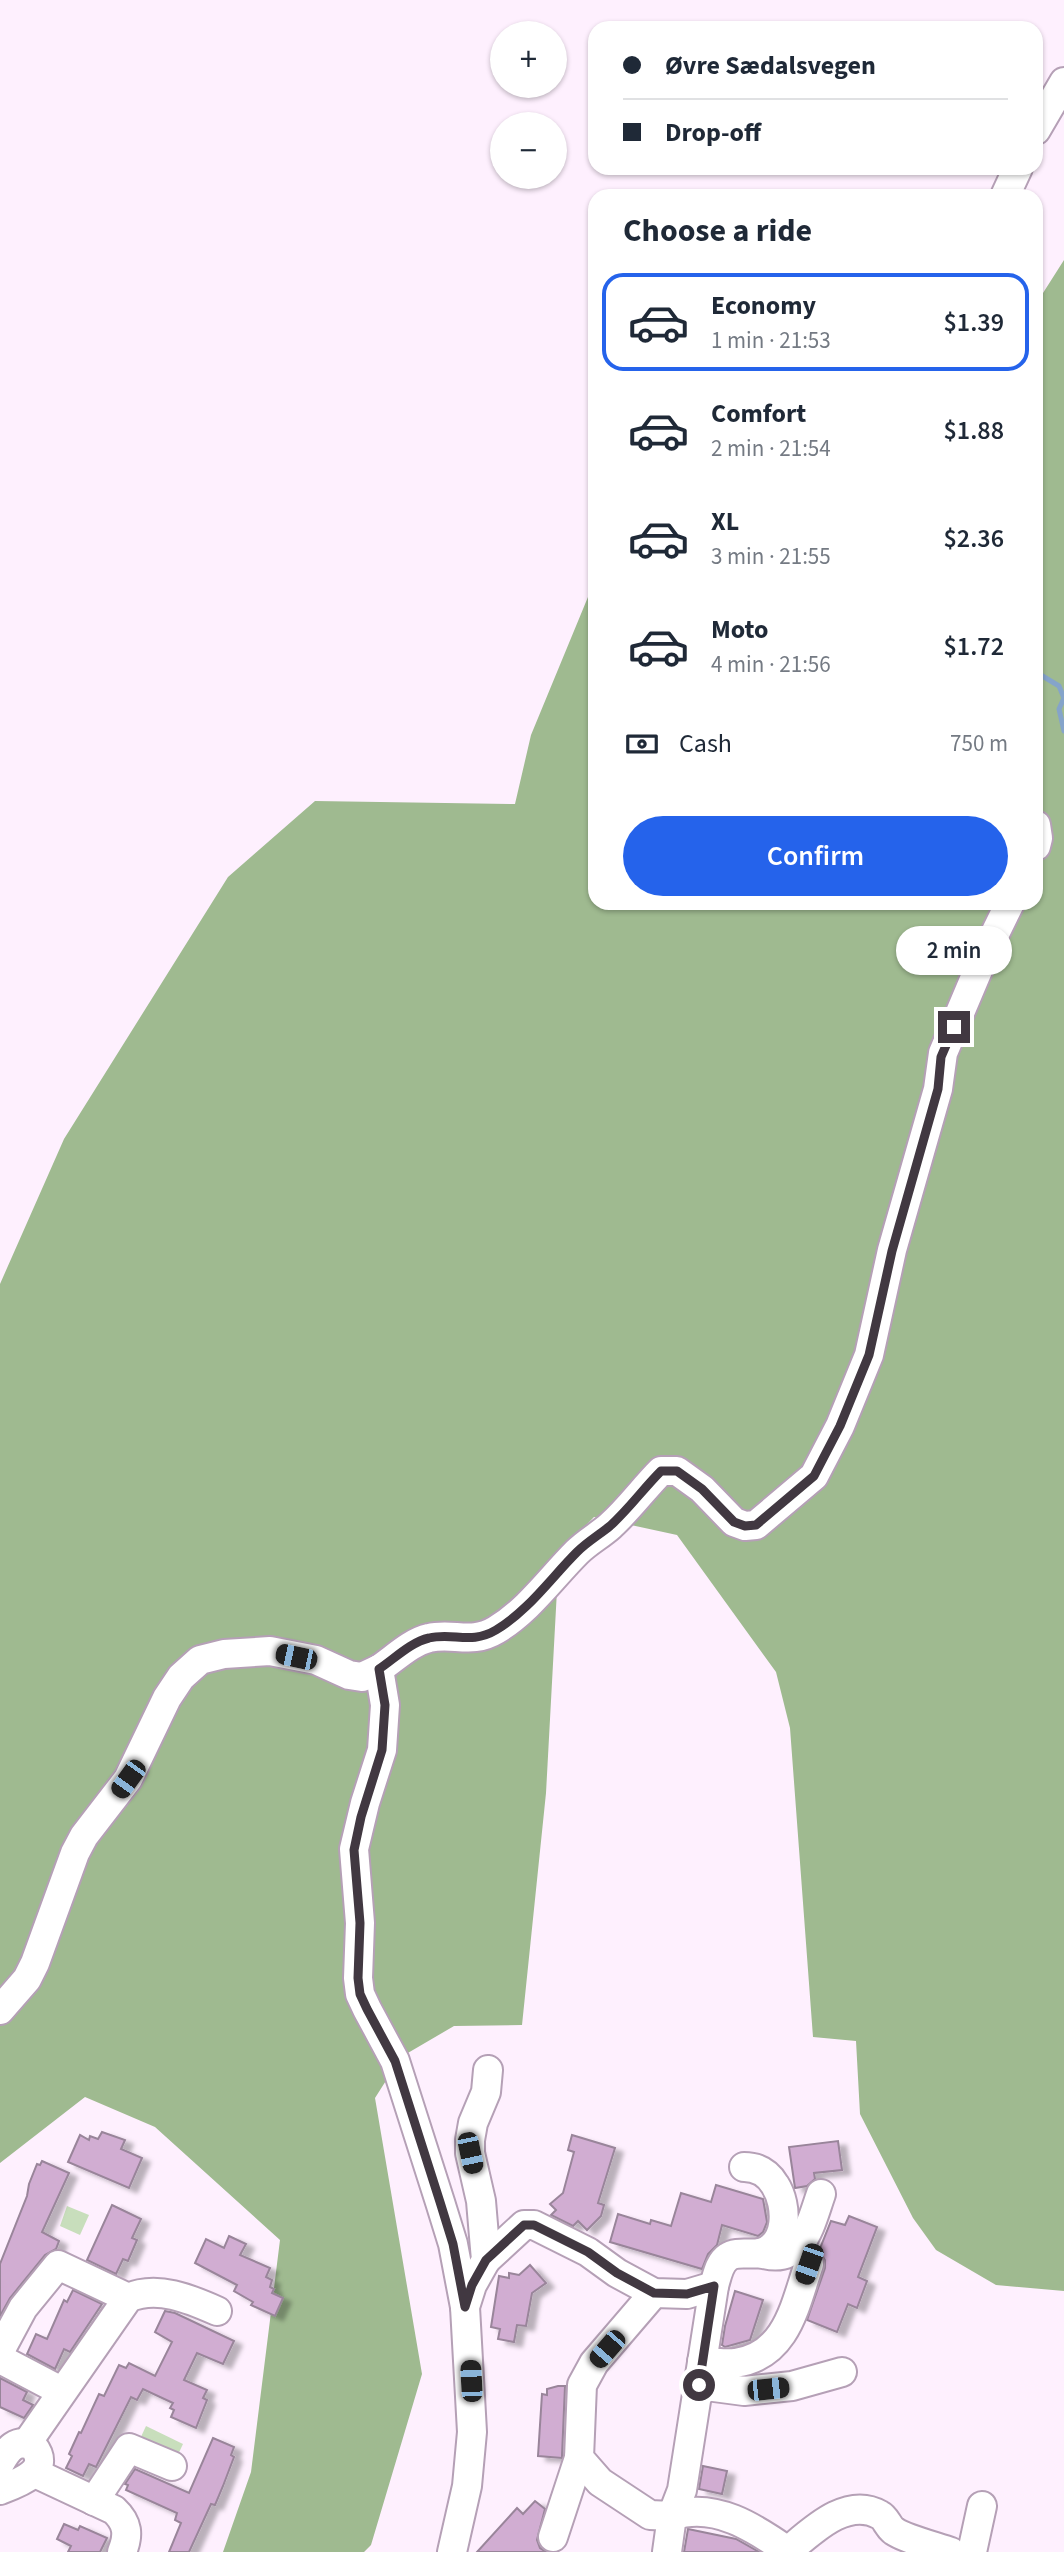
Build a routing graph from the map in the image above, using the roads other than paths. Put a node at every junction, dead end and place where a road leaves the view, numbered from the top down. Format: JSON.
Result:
{"nodes":[{"id":1,"x":1064,"y":82,"type":"edge"},
{"id":2,"x":1043,"y":118,"type":"edge"},
{"id":3,"x":1007,"y":910,"type":"edge"},
{"id":4,"x":379,"y":1669,"type":"junction"},
{"id":5,"x":0,"y":2010,"type":"edge"},
{"id":6,"x":488,"y":2070,"type":"dead end"},
{"id":7,"x":744,"y":2167,"type":"dead end"},
{"id":8,"x":821,"y":2194,"type":"dead end"},
{"id":9,"x":760,"y":2253,"type":"junction"},
{"id":10,"x":486,"y":2260,"type":"junction"},
{"id":11,"x":809,"y":2264,"type":"dead end"},
{"id":12,"x":714,"y":2286,"type":"junction"},
{"id":13,"x":654,"y":2293,"type":"junction"},
{"id":14,"x":128,"y":2298,"type":"junction"},
{"id":15,"x":465,"y":2307,"type":"junction"},
{"id":16,"x":217,"y":2311,"type":"dead end"},
{"id":17,"x":0,"y":2351,"type":"edge"},
{"id":18,"x":0,"y":2359,"type":"edge"},
{"id":19,"x":842,"y":2372,"type":"dead end"},
{"id":20,"x":701,"y":2373,"type":"junction"},
{"id":21,"x":61,"y":2391,"type":"junction"},
{"id":22,"x":27,"y":2443,"type":"junction"},
{"id":23,"x":579,"y":2458,"type":"junction"},
{"id":24,"x":0,"y":2463,"type":"edge"},
{"id":25,"x":172,"y":2466,"type":"dead end"},
{"id":26,"x":35,"y":2473,"type":"junction"},
{"id":27,"x":0,"y":2490,"type":"edge"},
{"id":28,"x":94,"y":2501,"type":"junction"},
{"id":29,"x":982,"y":2505,"type":"dead end"},
{"id":30,"x":671,"y":2516,"type":"junction"},
{"id":31,"x":553,"y":2537,"type":"dead end"},
{"id":32,"x":122,"y":2552,"type":"edge"},
{"id":33,"x":452,"y":2552,"type":"edge"},
{"id":34,"x":667,"y":2552,"type":"edge"},
{"id":35,"x":789,"y":2552,"type":"edge"},
{"id":36,"x":951,"y":2552,"type":"edge"},
{"id":37,"x":972,"y":2552,"type":"edge"}],
"edges":[{"from":1,"to":2,"type":"street"},
{"from":3,"to":4,"type":"street"},
{"from":4,"to":5,"type":"street"},
{"from":4,"to":15,"type":"street"},
{"from":6,"to":10,"type":"street"},
{"from":7,"to":9,"type":"street"},
{"from":8,"to":9,"type":"street"},
{"from":9,"to":12,"type":"street"},
{"from":10,"to":13,"type":"street"},
{"from":10,"to":15,"type":"street"},
{"from":11,"to":20,"type":"street"},
{"from":12,"to":13,"type":"street"},
{"from":12,"to":20,"type":"street"},
{"from":13,"to":23,"type":"street"},
{"from":14,"to":16,"type":"street"},
{"from":14,"to":17,"type":"street"},
{"from":14,"to":21,"type":"street"},
{"from":15,"to":33,"type":"street"},
{"from":18,"to":21,"type":"street"},
{"from":19,"to":20,"type":"street"},
{"from":20,"to":30,"type":"street"},
{"from":21,"to":22,"type":"street"},
{"from":22,"to":24,"type":"street"},
{"from":22,"to":26,"type":"street"},
{"from":23,"to":30,"type":"street"},
{"from":23,"to":31,"type":"street"},
{"from":25,"to":28,"type":"street"},
{"from":26,"to":27,"type":"street"},
{"from":26,"to":28,"type":"street"},
{"from":28,"to":32,"type":"street"},
{"from":29,"to":37,"type":"street"},
{"from":30,"to":34,"type":"street"},
{"from":30,"to":35,"type":"street"},
{"from":35,"to":36,"type":"street"}]}
